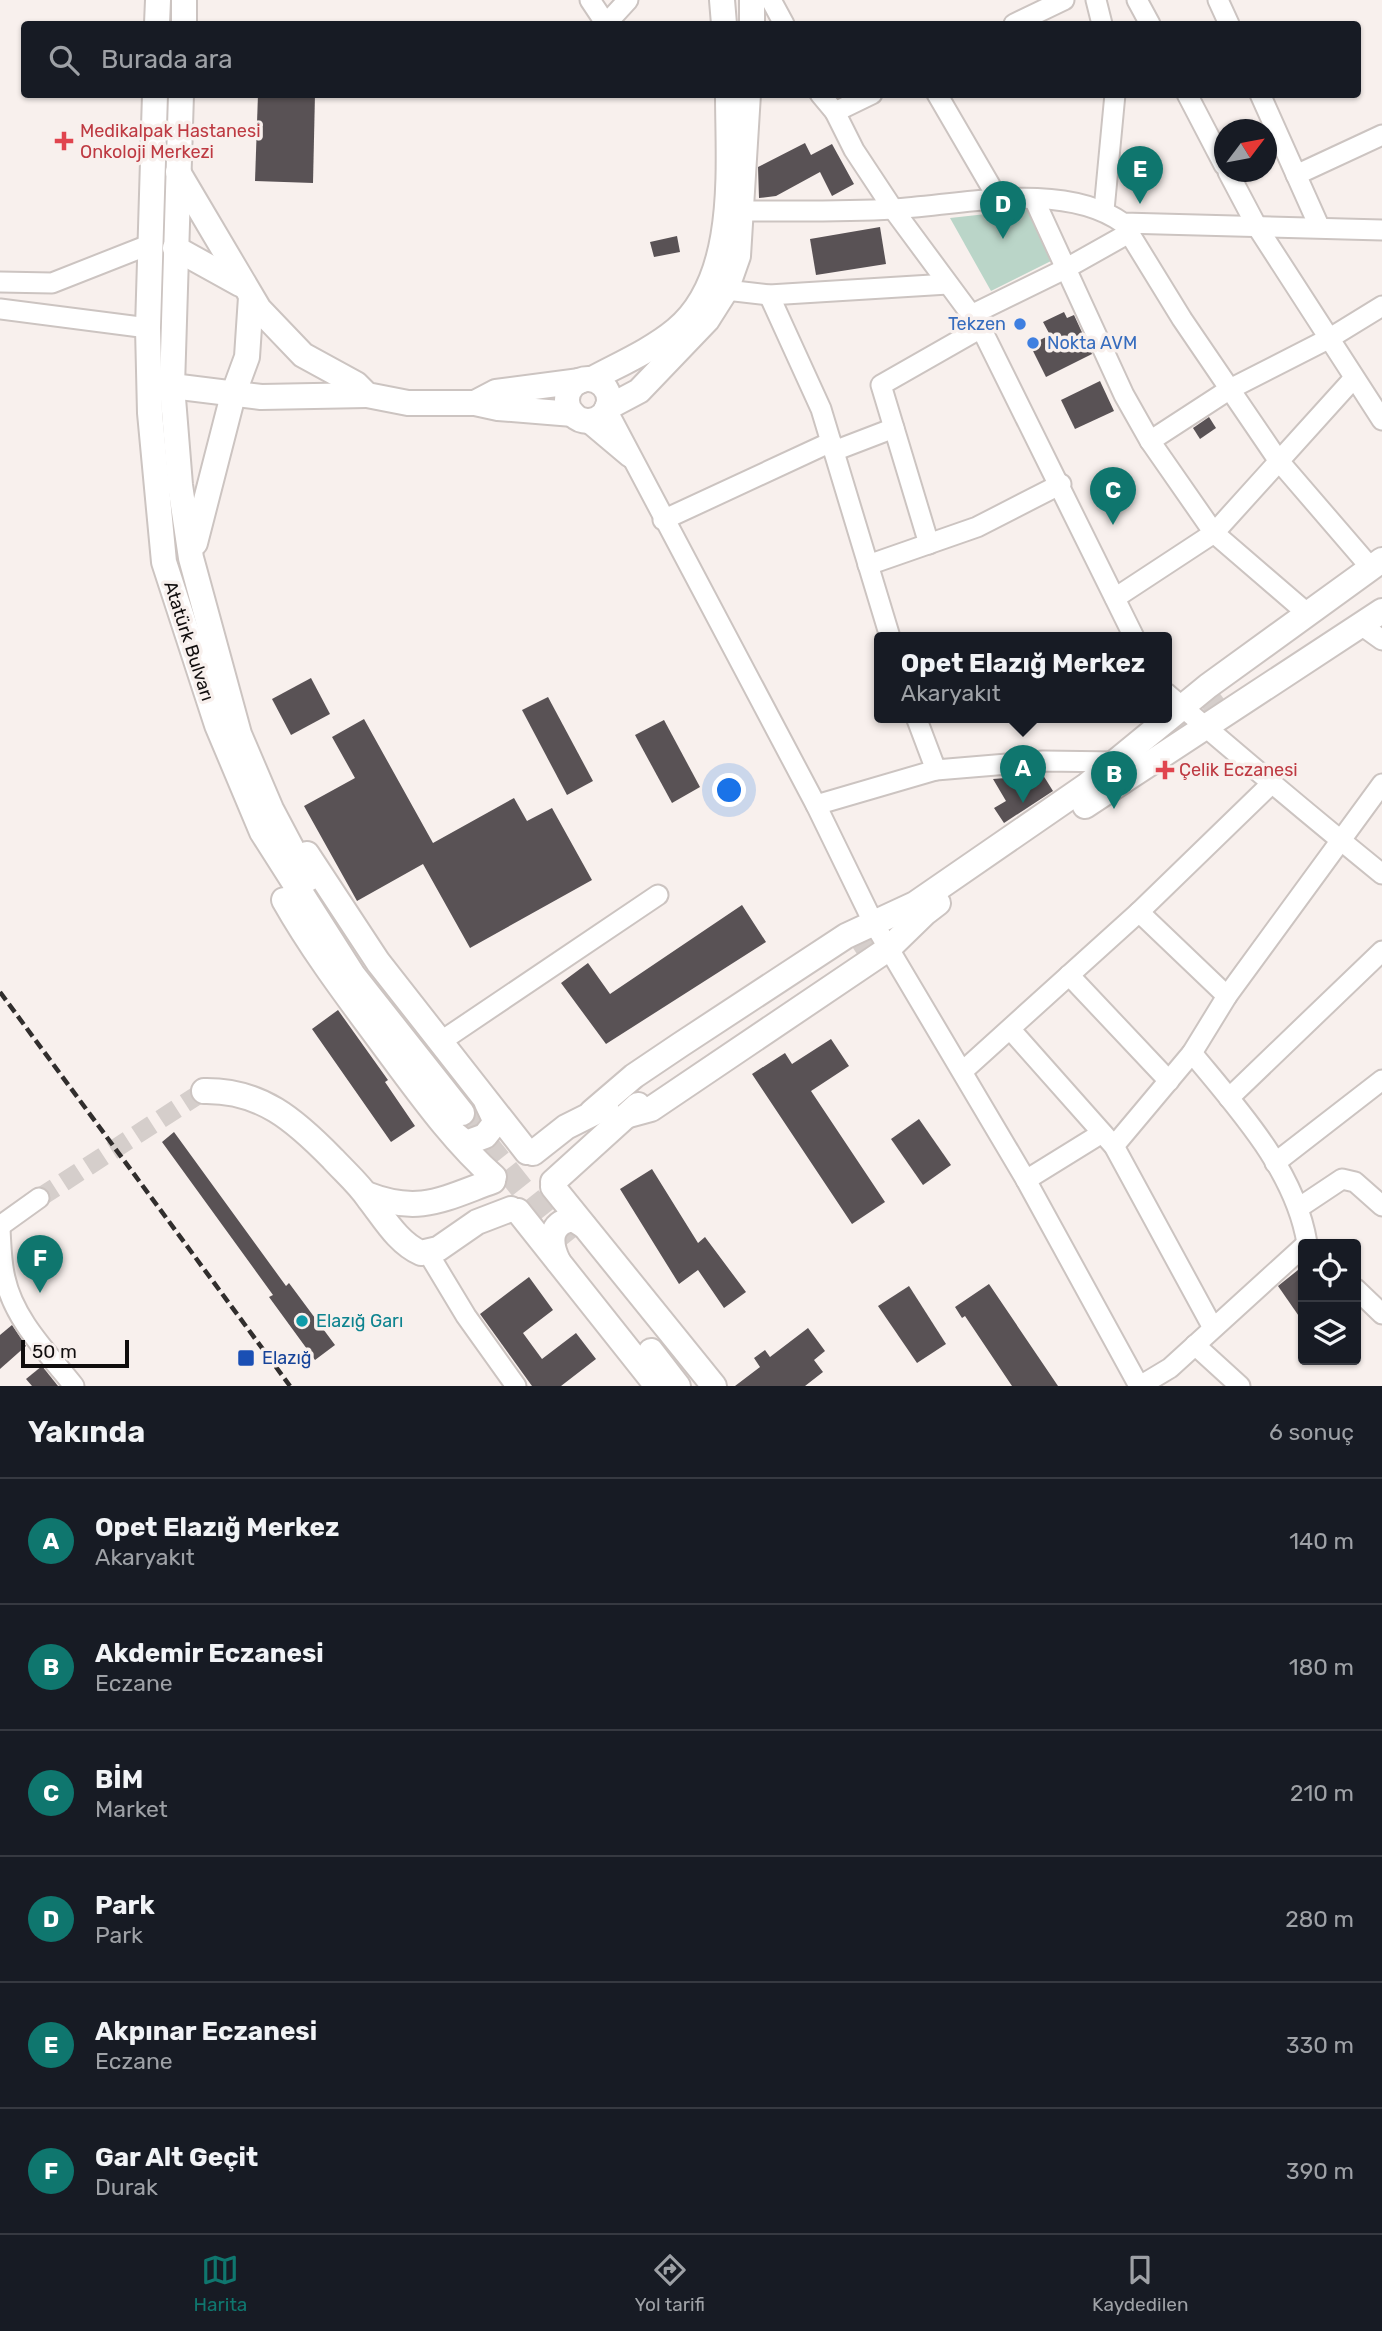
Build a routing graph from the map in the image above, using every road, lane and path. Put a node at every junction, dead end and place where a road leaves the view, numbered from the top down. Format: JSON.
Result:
{"nodes":[{"id":1,"x":158,"y":0,"type":"edge"},
{"id":2,"x":184,"y":0,"type":"edge"},
{"id":3,"x":590,"y":0,"type":"edge"},
{"id":4,"x":628,"y":0,"type":"edge"},
{"id":5,"x":722,"y":0,"type":"edge"},
{"id":6,"x":767,"y":0,"type":"edge"},
{"id":7,"x":1064,"y":0,"type":"edge"},
{"id":8,"x":1096,"y":0,"type":"edge"},
{"id":9,"x":1137,"y":0,"type":"edge"},
{"id":10,"x":1218,"y":0,"type":"edge"},
{"id":11,"x":157,"y":21,"type":"edge"},
{"id":12,"x":184,"y":21,"type":"edge"},
{"id":13,"x":604,"y":21,"type":"edge"},
{"id":14,"x":609,"y":21,"type":"edge"},
{"id":15,"x":724,"y":21,"type":"edge"},
{"id":16,"x":754,"y":21,"type":"edge"},
{"id":17,"x":782,"y":21,"type":"edge"},
{"id":18,"x":1020,"y":21,"type":"edge"},
{"id":19,"x":1101,"y":21,"type":"edge"},
{"id":20,"x":1148,"y":21,"type":"edge"},
{"id":21,"x":1228,"y":21,"type":"edge"},
{"id":22,"x":155,"y":98,"type":"edge"},
{"id":23,"x":181,"y":98,"type":"edge"},
{"id":24,"x":727,"y":98,"type":"edge"},
{"id":25,"x":748,"y":98,"type":"edge"},
{"id":26,"x":823,"y":98,"type":"edge"},
{"id":27,"x":864,"y":98,"type":"edge"},
{"id":28,"x":939,"y":98,"type":"edge"},
{"id":29,"x":1115,"y":98,"type":"edge"},
{"id":30,"x":1189,"y":98,"type":"edge"},
{"id":31,"x":1262,"y":98,"type":"edge"},
{"id":32,"x":835,"y":112,"type":"junction"},
{"id":33,"x":1382,"y":135,"type":"edge"},
{"id":34,"x":1214,"y":146,"type":"edge"},
{"id":35,"x":178,"y":172,"type":"junction"},
{"id":36,"x":1296,"y":175,"type":"junction"},
{"id":37,"x":1233,"y":182,"type":"edge"},
{"id":38,"x":997,"y":197,"type":"junction"},
{"id":39,"x":1034,"y":199,"type":"junction"},
{"id":40,"x":893,"y":209,"type":"junction"},
{"id":41,"x":1104,"y":210,"type":"junction"},
{"id":42,"x":743,"y":212,"type":"junction"},
{"id":43,"x":1256,"y":225,"type":"junction"},
{"id":44,"x":1318,"y":226,"type":"junction"},
{"id":45,"x":1126,"y":228,"type":"junction"},
{"id":46,"x":1382,"y":230,"type":"edge"},
{"id":47,"x":163,"y":246,"type":"junction"},
{"id":48,"x":1065,"y":269,"type":"junction"},
{"id":49,"x":0,"y":282,"type":"edge"},
{"id":50,"x":948,"y":284,"type":"junction"},
{"id":51,"x":726,"y":290,"type":"junction"},
{"id":52,"x":247,"y":292,"type":"junction"},
{"id":53,"x":769,"y":295,"type":"junction"},
{"id":54,"x":1382,"y":306,"type":"edge"},
{"id":55,"x":0,"y":309,"type":"edge"},
{"id":56,"x":976,"y":322,"type":"junction"},
{"id":57,"x":148,"y":328,"type":"junction"},
{"id":58,"x":1330,"y":338,"type":"junction"},
{"id":59,"x":1354,"y":378,"type":"junction"},
{"id":60,"x":586,"y":380,"type":"junction"},
{"id":61,"x":172,"y":386,"type":"junction"},
{"id":62,"x":1230,"y":389,"type":"junction"},
{"id":63,"x":233,"y":395,"type":"junction"},
{"id":64,"x":366,"y":395,"type":"junction"},
{"id":65,"x":475,"y":403,"type":"junction"},
{"id":66,"x":593,"y":413,"type":"junction"},
{"id":67,"x":1382,"y":420,"type":"edge"},
{"id":68,"x":894,"y":428,"type":"junction"},
{"id":69,"x":1150,"y":442,"type":"junction"},
{"id":70,"x":832,"y":447,"type":"junction"},
{"id":71,"x":1278,"y":460,"type":"junction"},
{"id":72,"x":1061,"y":484,"type":"junction"},
{"id":73,"x":663,"y":520,"type":"junction"},
{"id":74,"x":1214,"y":533,"type":"junction"},
{"id":75,"x":929,"y":544,"type":"junction"},
{"id":76,"x":191,"y":558,"type":"junction"},
{"id":77,"x":868,"y":565,"type":"junction"},
{"id":78,"x":1378,"y":569,"type":"edge"},
{"id":79,"x":1382,"y":595,"type":"edge"},
{"id":80,"x":1115,"y":598,"type":"junction"},
{"id":81,"x":1382,"y":611,"type":"edge"},
{"id":82,"x":1308,"y":614,"type":"junction"},
{"id":83,"x":1361,"y":625,"type":"junction"},
{"id":84,"x":888,"y":632,"type":"edge"},
{"id":85,"x":1132,"y":632,"type":"edge"},
{"id":86,"x":1382,"y":640,"type":"edge"},
{"id":87,"x":1175,"y":700,"type":"edge"},
{"id":88,"x":918,"y":723,"type":"edge"},
{"id":89,"x":1154,"y":723,"type":"tunnel mouth"},
{"id":90,"x":1209,"y":727,"type":"junction"},
{"id":91,"x":1118,"y":762,"type":"junction"},
{"id":92,"x":936,"y":769,"type":"junction"},
{"id":93,"x":1271,"y":784,"type":"junction"},
{"id":94,"x":1382,"y":785,"type":"edge"},
{"id":95,"x":816,"y":806,"type":"junction"},
{"id":96,"x":1342,"y":842,"type":"junction"},
{"id":97,"x":1382,"y":874,"type":"edge"},
{"id":98,"x":657,"y":895,"type":"dead end"},
{"id":99,"x":1139,"y":912,"type":"junction"},
{"id":100,"x":873,"y":922,"type":"junction"},
{"id":101,"x":888,"y":949,"type":"junction"},
{"id":102,"x":1382,"y":951,"type":"edge"},
{"id":103,"x":1069,"y":975,"type":"junction"},
{"id":104,"x":1227,"y":996,"type":"junction"},
{"id":105,"x":1011,"y":1030,"type":"junction"},
{"id":106,"x":440,"y":1042,"type":"junction"},
{"id":107,"x":1192,"y":1053,"type":"junction"},
{"id":108,"x":963,"y":1071,"type":"junction"},
{"id":109,"x":1169,"y":1081,"type":"junction"},
{"id":110,"x":1380,"y":1085,"type":"edge"},
{"id":111,"x":204,"y":1091,"type":"tunnel mouth"},
{"id":112,"x":1229,"y":1098,"type":"junction"},
{"id":113,"x":469,"y":1112,"type":"junction"},
{"id":114,"x":592,"y":1112,"type":"junction"},
{"id":115,"x":629,"y":1115,"type":"junction"},
{"id":116,"x":1108,"y":1140,"type":"junction"},
{"id":117,"x":530,"y":1152,"type":"junction"},
{"id":118,"x":1276,"y":1163,"type":"junction"},
{"id":119,"x":493,"y":1179,"type":"junction"},
{"id":120,"x":1026,"y":1180,"type":"junction"},
{"id":121,"x":553,"y":1185,"type":"junction"},
{"id":122,"x":366,"y":1194,"type":"junction"},
{"id":123,"x":39,"y":1198,"type":"tunnel mouth"},
{"id":124,"x":1382,"y":1206,"type":"edge"},
{"id":125,"x":1300,"y":1207,"type":"junction"},
{"id":126,"x":514,"y":1210,"type":"junction"},
{"id":127,"x":0,"y":1228,"type":"edge"},
{"id":128,"x":1305,"y":1239,"type":"edge"},
{"id":129,"x":575,"y":1245,"type":"junction"},
{"id":130,"x":1298,"y":1252,"type":"edge"},
{"id":131,"x":428,"y":1253,"type":"junction"},
{"id":132,"x":1361,"y":1294,"type":"edge"},
{"id":133,"x":1382,"y":1314,"type":"edge"},
{"id":134,"x":1213,"y":1328,"type":"junction"},
{"id":135,"x":1195,"y":1345,"type":"junction"},
{"id":136,"x":74,"y":1386,"type":"edge"},
{"id":137,"x":516,"y":1386,"type":"edge"},
{"id":138,"x":657,"y":1386,"type":"edge"},
{"id":139,"x":678,"y":1386,"type":"edge"},
{"id":140,"x":696,"y":1386,"type":"edge"},
{"id":141,"x":714,"y":1386,"type":"edge"},
{"id":142,"x":1139,"y":1386,"type":"edge"},
{"id":143,"x":1240,"y":1386,"type":"edge"}],
"edges":[{"from":1,"to":11,"type":"main road"},
{"from":2,"to":12,"type":"main road"},
{"from":3,"to":13,"type":"street"},
{"from":4,"to":14,"type":"street"},
{"from":5,"to":15,"type":"main road"},
{"from":6,"to":16,"type":"main road"},
{"from":6,"to":17,"type":"street"},
{"from":7,"to":18,"type":"street"},
{"from":8,"to":19,"type":"street"},
{"from":9,"to":20,"type":"street"},
{"from":10,"to":21,"type":"street"},
{"from":22,"to":47,"type":"main road","name":"Atatürk Bulvarı"},
{"from":23,"to":35,"type":"main road","name":"Atatürk Bulvarı"},
{"from":24,"to":60,"type":"main road"},
{"from":25,"to":42,"type":"main road"},
{"from":26,"to":32,"type":"street"},
{"from":27,"to":32,"type":"street"},
{"from":28,"to":38,"type":"street"},
{"from":29,"to":41,"type":"street"},
{"from":30,"to":34,"type":"street"},
{"from":31,"to":36,"type":"street"},
{"from":32,"to":40,"type":"street"},
{"from":33,"to":36,"type":"street"},
{"from":35,"to":47,"type":"main road","name":"Atatürk Bulvarı"},
{"from":35,"to":52,"type":"main road"},
{"from":36,"to":44,"type":"street"},
{"from":37,"to":43,"type":"street"},
{"from":38,"to":39,"type":"street"},
{"from":38,"to":40,"type":"street"},
{"from":39,"to":41,"type":"street"},
{"from":39,"to":48,"type":"street"},
{"from":40,"to":42,"type":"street"},
{"from":40,"to":50,"type":"street"},
{"from":41,"to":45,"type":"street"},
{"from":42,"to":51,"type":"main road"},
{"from":43,"to":44,"type":"street"},
{"from":43,"to":45,"type":"street"},
{"from":43,"to":58,"type":"street"},
{"from":44,"to":46,"type":"street"},
{"from":45,"to":48,"type":"street"},
{"from":45,"to":62,"type":"street"},
{"from":47,"to":49,"type":"street"},
{"from":47,"to":52,"type":"main road"},
{"from":47,"to":57,"type":"main road","name":"Atatürk Bulvarı"},
{"from":47,"to":61,"type":"main road","name":"Atatürk Bulvarı"},
{"from":48,"to":56,"type":"street"},
{"from":48,"to":69,"type":"street"},
{"from":50,"to":53,"type":"street"},
{"from":50,"to":56,"type":"street"},
{"from":51,"to":53,"type":"street"},
{"from":51,"to":66,"type":"main road"},
{"from":52,"to":63,"type":"main road"},
{"from":52,"to":64,"type":"main road"},
{"from":53,"to":70,"type":"street"},
{"from":54,"to":58,"type":"street"},
{"from":55,"to":57,"type":"street"},
{"from":56,"to":68,"type":"street"},
{"from":56,"to":72,"type":"street"},
{"from":57,"to":113,"type":"main road","name":"Atatürk Bulvarı"},
{"from":58,"to":59,"type":"street"},
{"from":58,"to":62,"type":"street"},
{"from":59,"to":67,"type":"street"},
{"from":59,"to":71,"type":"street"},
{"from":60,"to":65,"type":"main road"},
{"from":60,"to":66,"type":"main road"},
{"from":60,"to":66,"type":"main road"},
{"from":61,"to":63,"type":"main road"},
{"from":61,"to":76,"type":"main road","name":"Atatürk Bulvarı"},
{"from":62,"to":69,"type":"street"},
{"from":62,"to":71,"type":"street"},
{"from":63,"to":64,"type":"main road"},
{"from":63,"to":76,"type":"main road"},
{"from":64,"to":65,"type":"main road"},
{"from":65,"to":66,"type":"main road"},
{"from":66,"to":73,"type":"street"},
{"from":68,"to":70,"type":"street"},
{"from":68,"to":75,"type":"street"},
{"from":69,"to":74,"type":"street"},
{"from":70,"to":73,"type":"street"},
{"from":70,"to":77,"type":"street"},
{"from":71,"to":74,"type":"street"},
{"from":71,"to":78,"type":"street"},
{"from":72,"to":75,"type":"street"},
{"from":72,"to":80,"type":"street"},
{"from":73,"to":95,"type":"street"},
{"from":74,"to":80,"type":"street"},
{"from":74,"to":82,"type":"street"},
{"from":75,"to":77,"type":"street"},
{"from":76,"to":106,"type":"main road"},
{"from":76,"to":113,"type":"main road","name":"Atatürk Bulvarı"},
{"from":77,"to":84,"type":"street"},
{"from":78,"to":79,"type":"main road"},
{"from":78,"to":82,"type":"main road"},
{"from":80,"to":85,"type":"street"},
{"from":81,"to":83,"type":"main road"},
{"from":82,"to":87,"type":"main road"},
{"from":83,"to":86,"type":"street"},
{"from":83,"to":90,"type":"main road"},
{"from":87,"to":90,"type":"street"},
{"from":88,"to":92,"type":"street"},
{"from":89,"to":91,"type":"main road"},
{"from":90,"to":93,"type":"street"},
{"from":90,"to":101,"type":"main road"},
{"from":91,"to":92,"type":"street"},
{"from":91,"to":100,"type":"main road"},
{"from":92,"to":95,"type":"street"},
{"from":93,"to":96,"type":"street"},
{"from":93,"to":99,"type":"street"},
{"from":94,"to":96,"type":"street"},
{"from":95,"to":100,"type":"street"},
{"from":96,"to":97,"type":"street"},
{"from":96,"to":104,"type":"street"},
{"from":98,"to":106,"type":"street"},
{"from":99,"to":103,"type":"street"},
{"from":99,"to":104,"type":"street"},
{"from":100,"to":101,"type":"street"},
{"from":100,"to":114,"type":"main road"},
{"from":101,"to":108,"type":"street"},
{"from":101,"to":115,"type":"main road"},
{"from":102,"to":112,"type":"street"},
{"from":103,"to":105,"type":"street"},
{"from":103,"to":109,"type":"street"},
{"from":104,"to":107,"type":"street"},
{"from":105,"to":108,"type":"street"},
{"from":105,"to":116,"type":"street"},
{"from":106,"to":113,"type":"main road"},
{"from":107,"to":109,"type":"street"},
{"from":107,"to":112,"type":"street"},
{"from":108,"to":120,"type":"street"},
{"from":109,"to":116,"type":"street"},
{"from":110,"to":118,"type":"street"},
{"from":111,"to":122,"type":"main road"},
{"from":112,"to":118,"type":"street"},
{"from":113,"to":117,"type":"main road"},
{"from":113,"to":119,"type":"main road"},
{"from":114,"to":115,"type":"main road"},
{"from":114,"to":117,"type":"main road"},
{"from":115,"to":121,"type":"main road"},
{"from":116,"to":120,"type":"street"},
{"from":116,"to":134,"type":"street"},
{"from":117,"to":119,"type":"main road"},
{"from":117,"to":121,"type":"main road"},
{"from":118,"to":125,"type":"street"},
{"from":119,"to":122,"type":"main road"},
{"from":119,"to":126,"type":"main road"},
{"from":120,"to":142,"type":"street"},
{"from":121,"to":126,"type":"main road"},
{"from":121,"to":129,"type":"main road"},
{"from":122,"to":131,"type":"main road"},
{"from":123,"to":127,"type":"street"},
{"from":124,"to":125,"type":"street"},
{"from":125,"to":128,"type":"street"},
{"from":126,"to":129,"type":"main road"},
{"from":126,"to":131,"type":"main road"},
{"from":127,"to":136,"type":"street"},
{"from":129,"to":138,"type":"main road"},
{"from":129,"to":139,"type":"main road"},
{"from":129,"to":140,"type":"main road"},
{"from":129,"to":141,"type":"main road"},
{"from":130,"to":134,"type":"street"},
{"from":131,"to":137,"type":"street"},
{"from":132,"to":133,"type":"street"},
{"from":134,"to":135,"type":"street"},
{"from":135,"to":142,"type":"street"},
{"from":135,"to":143,"type":"street"}]}
